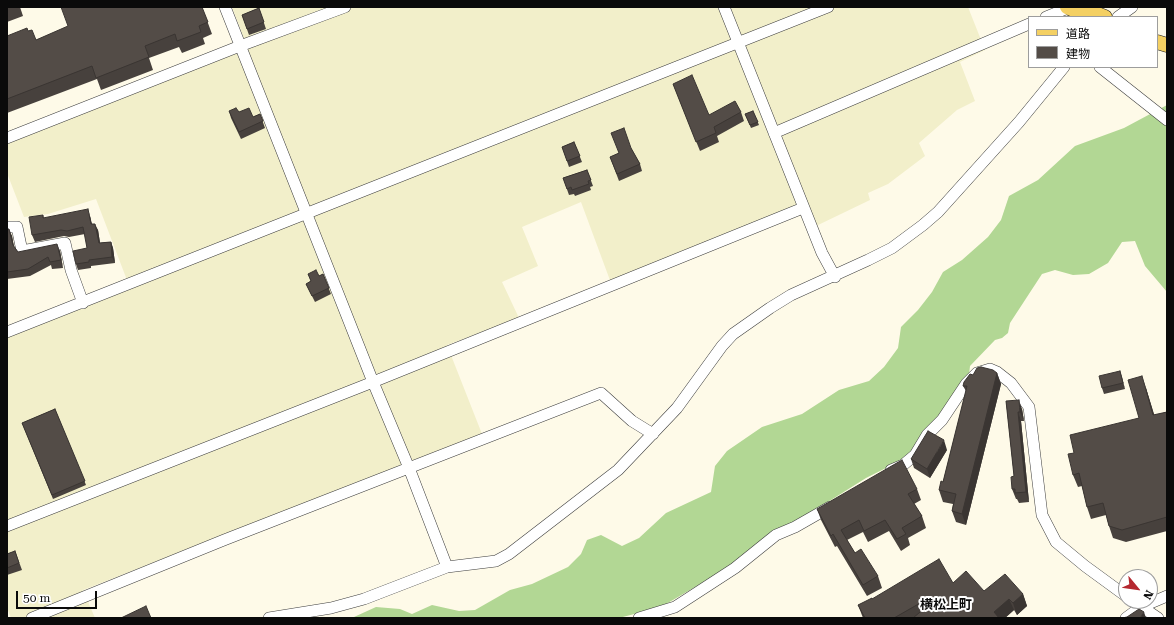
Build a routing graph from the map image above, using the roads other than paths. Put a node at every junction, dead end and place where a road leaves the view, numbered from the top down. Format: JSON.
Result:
{"nodes":[{"id":1,"x":225,"y":7,"type":"edge"},
{"id":2,"x":345,"y":7,"type":"edge"},
{"id":3,"x":724,"y":7,"type":"edge"},
{"id":4,"x":828,"y":7,"type":"edge"},
{"id":5,"x":1072,"y":7,"type":"edge"},
{"id":6,"x":1132,"y":7,"type":"edge"},
{"id":7,"x":1049,"y":16,"type":"edge"},
{"id":8,"x":1088,"y":16,"type":"edge"},
{"id":9,"x":1102,"y":16,"type":"edge"},
{"id":10,"x":1119,"y":16,"type":"edge"},
{"id":11,"x":1028,"y":24,"type":"edge"},
{"id":12,"x":738,"y":44,"type":"junction"},
{"id":13,"x":240,"y":46,"type":"junction"},
{"id":14,"x":1063,"y":68,"type":"edge"},
{"id":15,"x":1101,"y":68,"type":"edge"},
{"id":16,"x":1167,"y":120,"type":"edge"},
{"id":17,"x":774,"y":133,"type":"junction"},
{"id":18,"x":7,"y":138,"type":"edge"},
{"id":19,"x":803,"y":208,"type":"junction"},
{"id":20,"x":307,"y":214,"type":"junction"},
{"id":21,"x":7,"y":227,"type":"edge"},
{"id":22,"x":835,"y":277,"type":"junction"},
{"id":23,"x":83,"y":303,"type":"junction"},
{"id":24,"x":7,"y":332,"type":"edge"},
{"id":25,"x":373,"y":382,"type":"junction"},
{"id":26,"x":653,"y":434,"type":"junction"},
{"id":27,"x":409,"y":468,"type":"junction"},
{"id":28,"x":883,"y":474,"type":"edge"},
{"id":29,"x":842,"y":500,"type":"edge"},
{"id":30,"x":7,"y":526,"type":"edge"},
{"id":31,"x":447,"y":567,"type":"junction"},
{"id":32,"x":1118,"y":590,"type":"edge"},
{"id":33,"x":1133,"y":609,"type":"edge"},
{"id":34,"x":1144,"y":609,"type":"edge"},
{"id":35,"x":32,"y":618,"type":"edge"},
{"id":36,"x":269,"y":618,"type":"edge"},
{"id":37,"x":638,"y":618,"type":"edge"},
{"id":38,"x":1126,"y":618,"type":"edge"},
{"id":39,"x":1158,"y":618,"type":"edge"}],
"edges":[{"from":1,"to":13,"type":"street"},
{"from":2,"to":13,"type":"street"},
{"from":3,"to":12,"type":"street"},
{"from":4,"to":12,"type":"street"},
{"from":5,"to":7,"type":"street"},
{"from":5,"to":8,"type":"main road"},
{"from":5,"to":9,"type":"main road"},
{"from":6,"to":10,"type":"street"},
{"from":11,"to":17,"type":"street"},
{"from":12,"to":17,"type":"street"},
{"from":12,"to":20,"type":"street"},
{"from":13,"to":18,"type":"street"},
{"from":13,"to":20,"type":"street"},
{"from":14,"to":22,"type":"street"},
{"from":15,"to":16,"type":"street"},
{"from":17,"to":19,"type":"street"},
{"from":19,"to":22,"type":"street"},
{"from":19,"to":25,"type":"street"},
{"from":20,"to":23,"type":"street"},
{"from":20,"to":25,"type":"street"},
{"from":21,"to":23,"type":"street"},
{"from":22,"to":26,"type":"street"},
{"from":23,"to":24,"type":"street"},
{"from":25,"to":27,"type":"street"},
{"from":25,"to":30,"type":"street"},
{"from":26,"to":27,"type":"street"},
{"from":26,"to":31,"type":"street"},
{"from":27,"to":31,"type":"street"},
{"from":27,"to":35,"type":"street"},
{"from":28,"to":32,"type":"street"},
{"from":29,"to":37,"type":"street"},
{"from":31,"to":36,"type":"street"},
{"from":33,"to":38,"type":"street"},
{"from":34,"to":39,"type":"street"}]}
